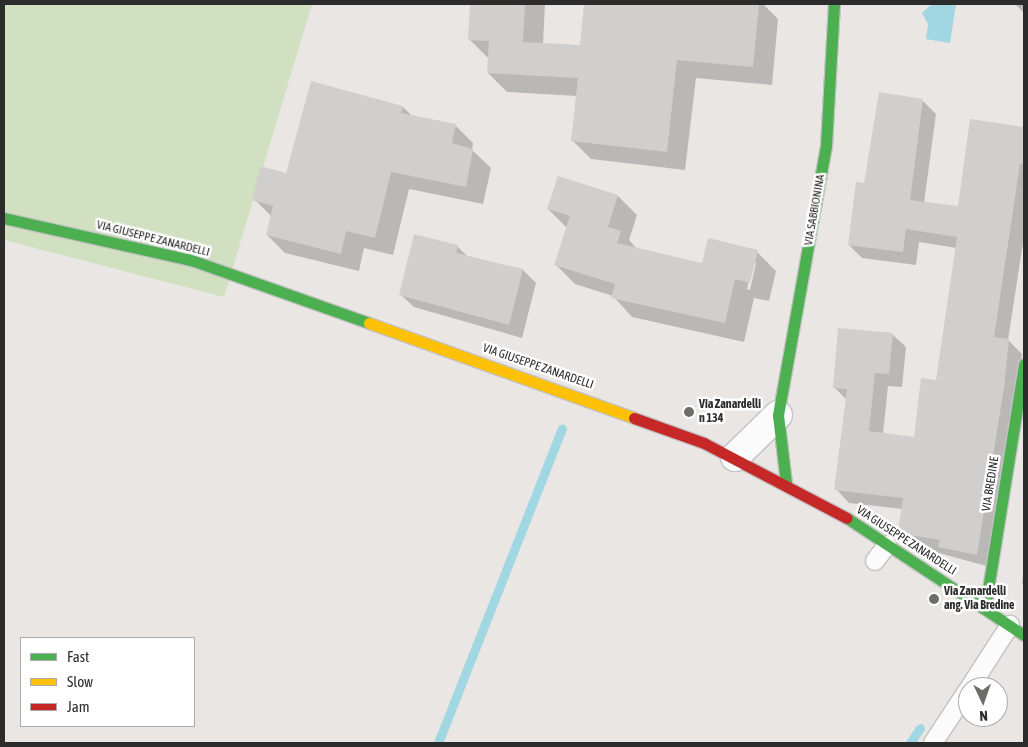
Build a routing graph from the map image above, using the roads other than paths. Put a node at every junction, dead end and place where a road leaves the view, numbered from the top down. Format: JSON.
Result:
{"nodes":[{"id":1,"x":834,"y":4,"type":"edge"},
{"id":2,"x":4,"y":218,"type":"edge"},
{"id":3,"x":1024,"y":364,"type":"edge"},
{"id":4,"x":778,"y":415,"type":"junction"},
{"id":5,"x":735,"y":457,"type":"junction"},
{"id":6,"x":786,"y":483,"type":"junction"},
{"id":7,"x":887,"y":545,"type":"junction"},
{"id":8,"x":876,"y":561,"type":"dead end"},
{"id":9,"x":985,"y":608,"type":"junction"},
{"id":10,"x":1017,"y":630,"type":"edge"},
{"id":11,"x":978,"y":677,"type":"edge"},
{"id":12,"x":958,"y":705,"type":"edge"},
{"id":13,"x":933,"y":743,"type":"edge"}],
"edges":[{"from":1,"to":4,"type":"street","name":"VIA SABBIONINA"},
{"from":2,"to":5,"type":"street","name":"VIA GIUSEPPE ZANARDELLI"},
{"from":3,"to":9,"type":"street","name":"VIA BREDINE"},
{"from":4,"to":5,"type":"street"},
{"from":4,"to":6,"type":"street","name":"VIA SABBIONINA"},
{"from":5,"to":6,"type":"street","name":"VIA GIUSEPPE ZANARDELLI"},
{"from":6,"to":7,"type":"street","name":"VIA GIUSEPPE ZANARDELLI"},
{"from":7,"to":8,"type":"lane"},
{"from":7,"to":9,"type":"street","name":"VIA GIUSEPPE ZANARDELLI"},
{"from":9,"to":10,"type":"street","name":"VIA GIUSEPPE ZANARDELLI"},
{"from":10,"to":11,"type":"lane"},
{"from":12,"to":13,"type":"lane"}]}
